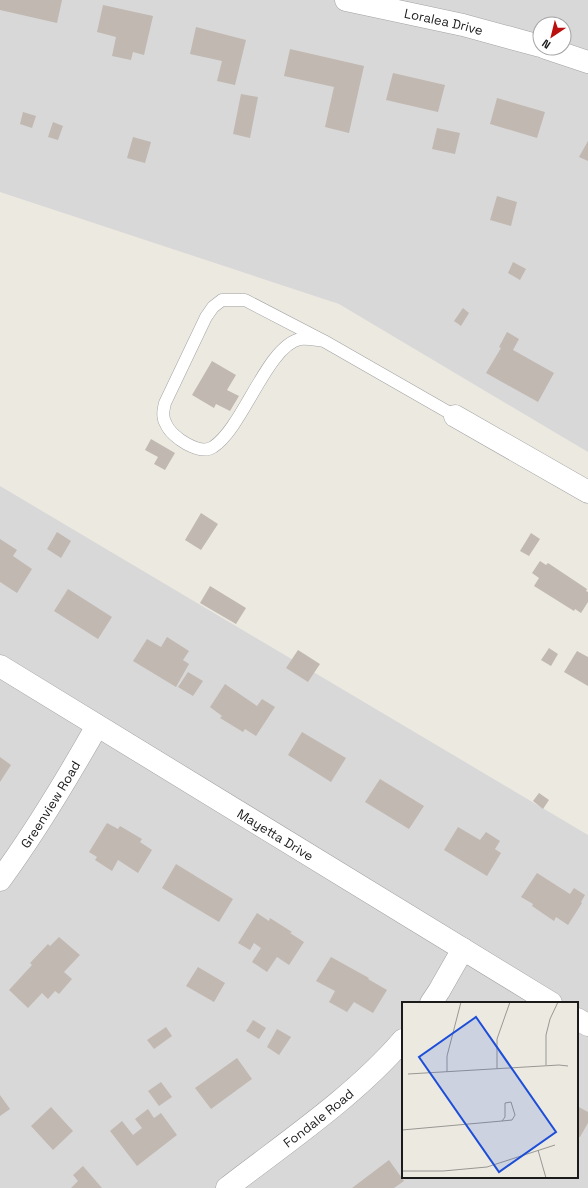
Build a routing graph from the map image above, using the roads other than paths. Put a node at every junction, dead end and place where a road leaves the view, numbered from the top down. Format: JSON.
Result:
{"nodes":[{"id":1,"x":346,"y":0,"type":"edge"},
{"id":2,"x":532,"y":44,"type":"edge"},
{"id":3,"x":570,"y":56,"type":"edge"},
{"id":4,"x":588,"y":62,"type":"edge"},
{"id":5,"x":324,"y":340,"type":"junction"},
{"id":6,"x":455,"y":416,"type":"joint"},
{"id":7,"x":588,"y":492,"type":"edge"},
{"id":8,"x":0,"y":666,"type":"edge"},
{"id":9,"x":97,"y":726,"type":"junction"},
{"id":10,"x":0,"y":880,"type":"edge"},
{"id":11,"x":463,"y":949,"type":"junction"},
{"id":12,"x":432,"y":1002,"type":"edge"},
{"id":13,"x":549,"y":1002,"type":"edge"},
{"id":14,"x":578,"y":1019,"type":"edge"},
{"id":15,"x":588,"y":1025,"type":"edge"},
{"id":16,"x":402,"y":1041,"type":"edge"},
{"id":17,"x":226,"y":1188,"type":"edge"}],
"edges":[{"from":1,"to":2,"type":"street","name":"Loralea Drive"},
{"from":3,"to":4,"type":"street"},
{"from":5,"to":5,"type":"lane"},
{"from":5,"to":6,"type":"lane"},
{"from":6,"to":7,"type":"street"},
{"from":8,"to":9,"type":"street","name":"Mayetta Drive"},
{"from":9,"to":10,"type":"street","name":"Greenview Road"},
{"from":9,"to":11,"type":"street","name":"Mayetta Drive"},
{"from":11,"to":12,"type":"street"},
{"from":11,"to":13,"type":"street","name":"Mayetta Drive"},
{"from":14,"to":15,"type":"street"},
{"from":16,"to":17,"type":"street","name":"Fondale Road"}]}
